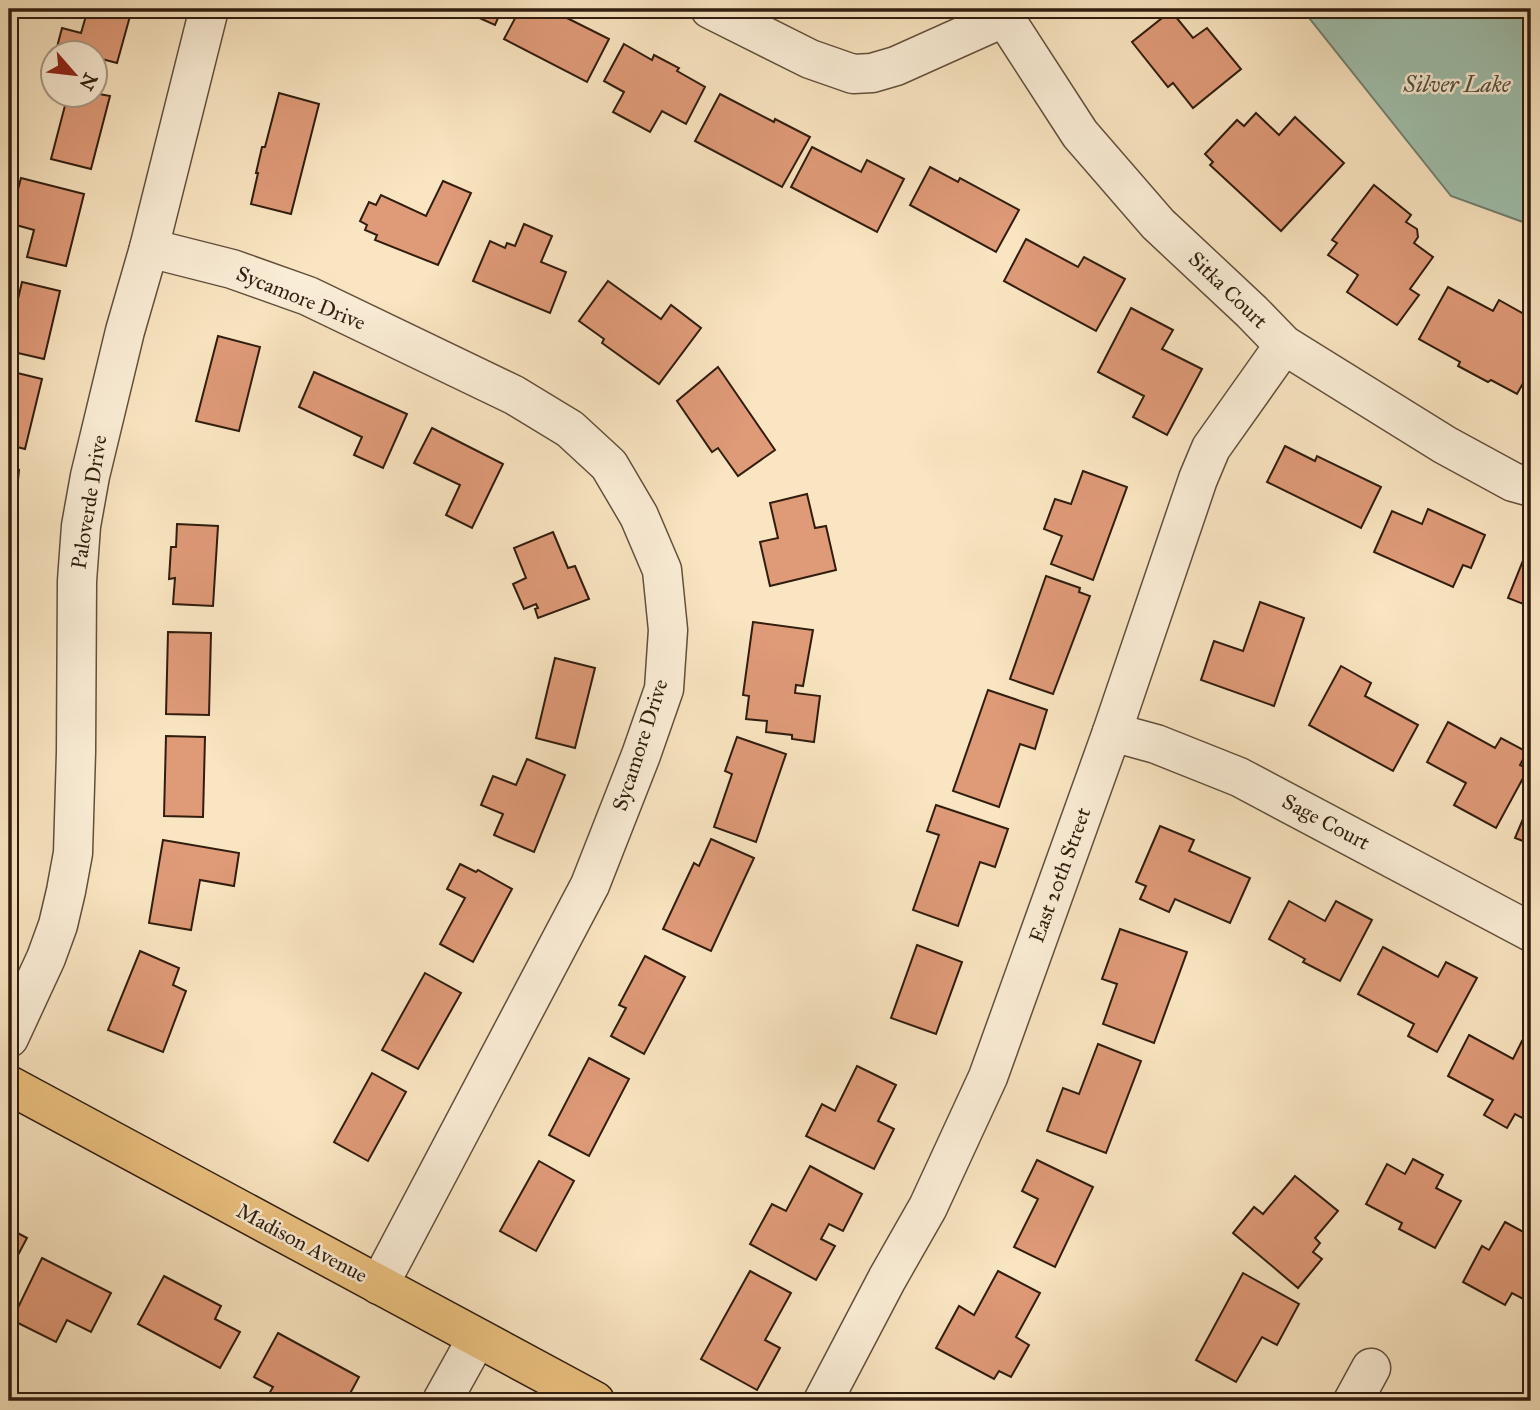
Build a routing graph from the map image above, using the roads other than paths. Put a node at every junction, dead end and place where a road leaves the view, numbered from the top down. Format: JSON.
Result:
{"nodes":[{"id":1,"x":209,"y":9,"type":"edge"},
{"id":2,"x":710,"y":9,"type":"edge"},
{"id":3,"x":1001,"y":13,"type":"edge"},
{"id":4,"x":149,"y":248,"type":"junction"},
{"id":5,"x":1284,"y":345,"type":"junction"},
{"id":6,"x":1531,"y":487,"type":"edge"},
{"id":7,"x":1112,"y":732,"type":"junction"},
{"id":8,"x":1531,"y":932,"type":"edge"},
{"id":9,"x":9,"y":1038,"type":"edge"},
{"id":10,"x":9,"y":1085,"type":"edge"},
{"id":11,"x":379,"y":1285,"type":"junction"},
{"id":12,"x":477,"y":1338,"type":"junction"},
{"id":13,"x":1371,"y":1368,"type":"dead end"},
{"id":14,"x":442,"y":1401,"type":"edge"},
{"id":15,"x":595,"y":1401,"type":"edge"},
{"id":16,"x":823,"y":1401,"type":"edge"},
{"id":17,"x":1353,"y":1401,"type":"edge"}],
"edges":[{"from":1,"to":4,"type":"street","name":"Paloverde Drive"},
{"from":2,"to":3,"type":"street"},
{"from":3,"to":5,"type":"street","name":"Sitka Court"},
{"from":4,"to":9,"type":"street","name":"Paloverde Drive"},
{"from":4,"to":11,"type":"street","name":"Sycamore Drive"},
{"from":5,"to":6,"type":"street","name":"Sitka Court"},
{"from":5,"to":7,"type":"street","name":"East 20th Street"},
{"from":7,"to":8,"type":"street","name":"Sage Court"},
{"from":7,"to":16,"type":"street","name":"East 20th Street"},
{"from":10,"to":11,"type":"main road","name":"Madison Avenue"},
{"from":11,"to":12,"type":"main road","name":"Madison Avenue"},
{"from":12,"to":14,"type":"street"},
{"from":12,"to":15,"type":"main road","name":"Madison Avenue"},
{"from":13,"to":17,"type":"street"}]}
